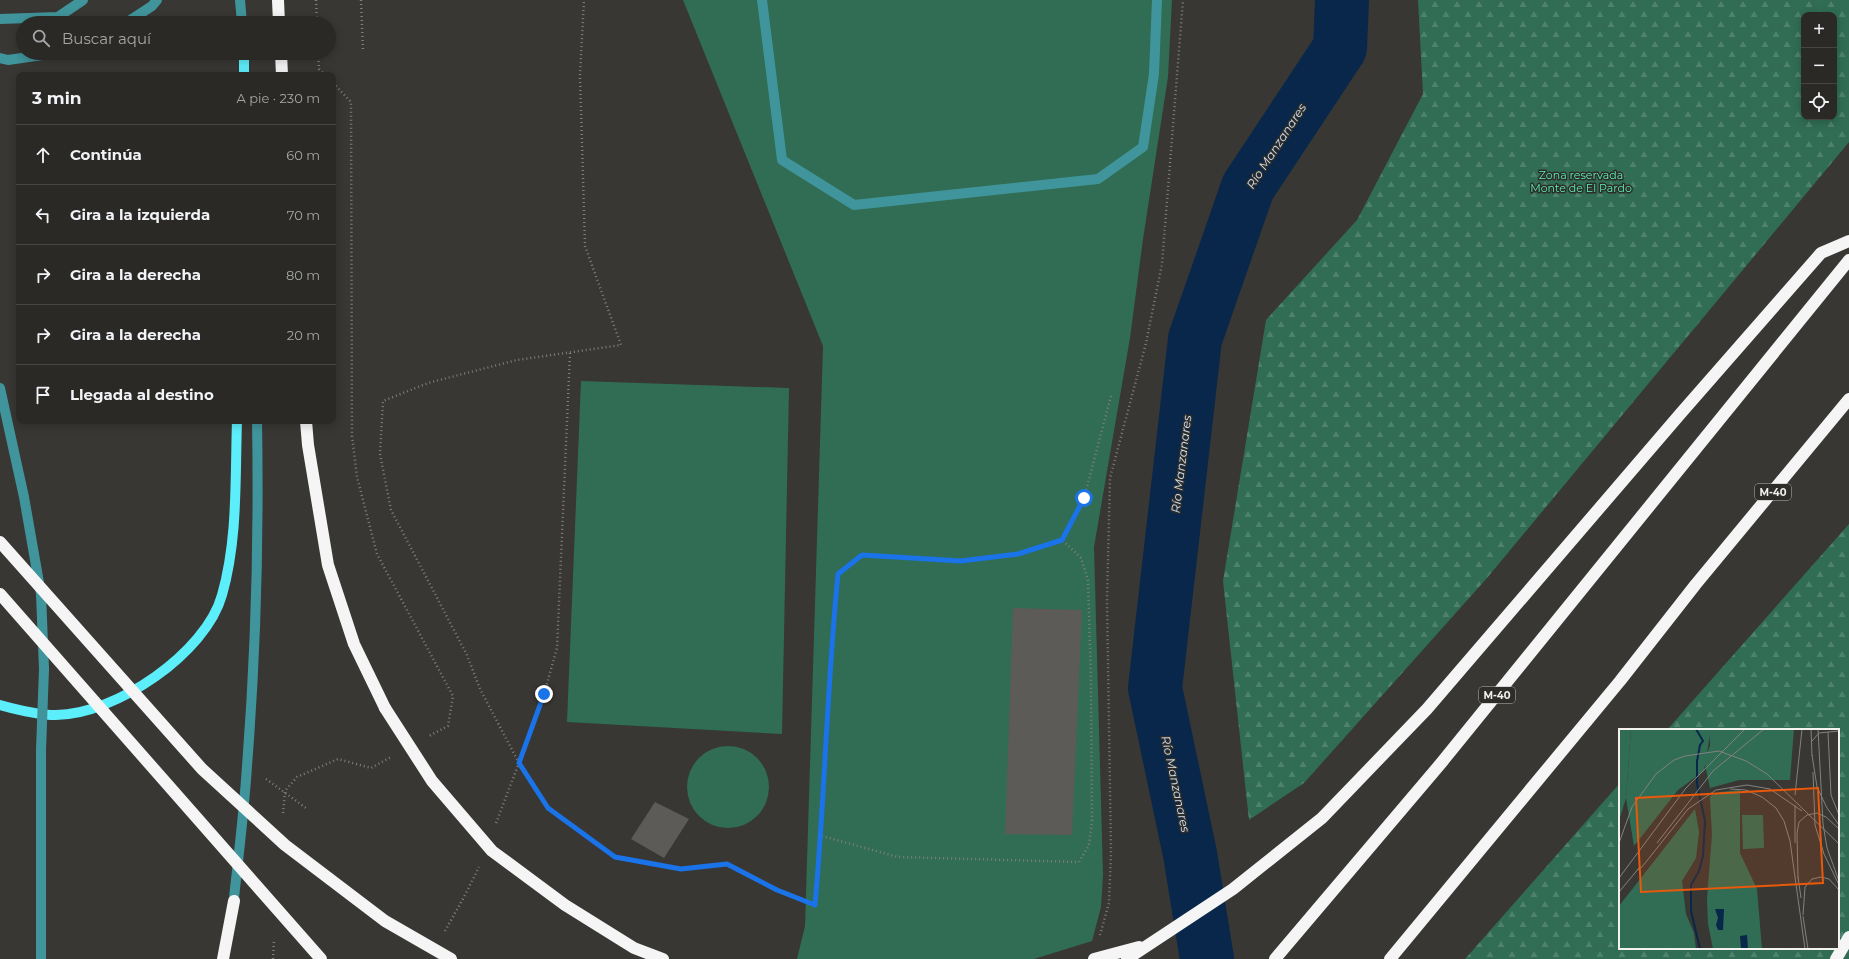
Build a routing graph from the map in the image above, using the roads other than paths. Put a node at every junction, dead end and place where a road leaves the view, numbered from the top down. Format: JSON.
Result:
{"nodes":[{"id":1,"x":84,"y":0,"type":"edge"},
{"id":2,"x":157,"y":0,"type":"edge"},
{"id":3,"x":240,"y":0,"type":"edge"},
{"id":4,"x":278,"y":0,"type":"edge"},
{"id":5,"x":762,"y":0,"type":"edge"},
{"id":6,"x":1157,"y":0,"type":"edge"},
{"id":7,"x":60,"y":16,"type":"edge"},
{"id":8,"x":137,"y":16,"type":"edge"},
{"id":9,"x":241,"y":16,"type":"edge"},
{"id":10,"x":279,"y":16,"type":"edge"},
{"id":11,"x":16,"y":18,"type":"edge"},
{"id":12,"x":0,"y":19,"type":"edge"},
{"id":13,"x":0,"y":58,"type":"edge"},
{"id":14,"x":16,"y":59,"type":"edge"},
{"id":15,"x":244,"y":60,"type":"edge"},
{"id":16,"x":281,"y":60,"type":"edge"},
{"id":17,"x":244,"y":72,"type":"edge"},
{"id":18,"x":282,"y":72,"type":"edge"},
{"id":19,"x":1849,"y":241,"type":"edge"},
{"id":20,"x":1849,"y":260,"type":"edge"},
{"id":21,"x":0,"y":388,"type":"edge"},
{"id":22,"x":1849,"y":399,"type":"edge"},
{"id":23,"x":236,"y":424,"type":"edge"},
{"id":24,"x":257,"y":424,"type":"edge"},
{"id":25,"x":306,"y":424,"type":"edge"},
{"id":26,"x":0,"y":542,"type":"edge"},
{"id":27,"x":0,"y":594,"type":"edge"},
{"id":28,"x":0,"y":705,"type":"edge"},
{"id":29,"x":234,"y":901,"type":"junction"},
{"id":30,"x":1849,"y":937,"type":"edge"},
{"id":31,"x":1148,"y":945,"type":"junction"},
{"id":32,"x":41,"y":959,"type":"edge"},
{"id":33,"x":222,"y":959,"type":"edge"},
{"id":34,"x":228,"y":959,"type":"edge"},
{"id":35,"x":321,"y":959,"type":"edge"},
{"id":36,"x":451,"y":959,"type":"edge"},
{"id":37,"x":663,"y":959,"type":"edge"},
{"id":38,"x":1094,"y":959,"type":"edge"},
{"id":39,"x":1127,"y":959,"type":"edge"},
{"id":40,"x":1275,"y":959,"type":"edge"},
{"id":41,"x":1390,"y":959,"type":"edge"},
{"id":42,"x":1836,"y":959,"type":"edge"}],
"edges":[{"from":1,"to":7,"type":"street"},
{"from":2,"to":8,"type":"street"},
{"from":3,"to":9,"type":"street"},
{"from":4,"to":10,"type":"highway"},
{"from":5,"to":6,"type":"street"},
{"from":11,"to":12,"type":"street"},
{"from":13,"to":14,"type":"street"},
{"from":15,"to":17,"type":"main road"},
{"from":16,"to":18,"type":"highway"},
{"from":19,"to":31,"type":"highway"},
{"from":20,"to":40,"type":"highway","number":"M-40"},
{"from":21,"to":32,"type":"street","bridge":true},
{"from":22,"to":41,"type":"highway","number":"M-40"},
{"from":23,"to":28,"type":"main road"},
{"from":24,"to":29,"type":"street"},
{"from":25,"to":37,"type":"highway","bridge":true},
{"from":26,"to":36,"type":"highway","bridge":true},
{"from":27,"to":35,"type":"highway","bridge":true},
{"from":29,"to":33,"type":"highway"},
{"from":29,"to":34,"type":"street"},
{"from":30,"to":42,"type":"highway"},
{"from":31,"to":38,"type":"highway"},
{"from":31,"to":39,"type":"highway"}]}
